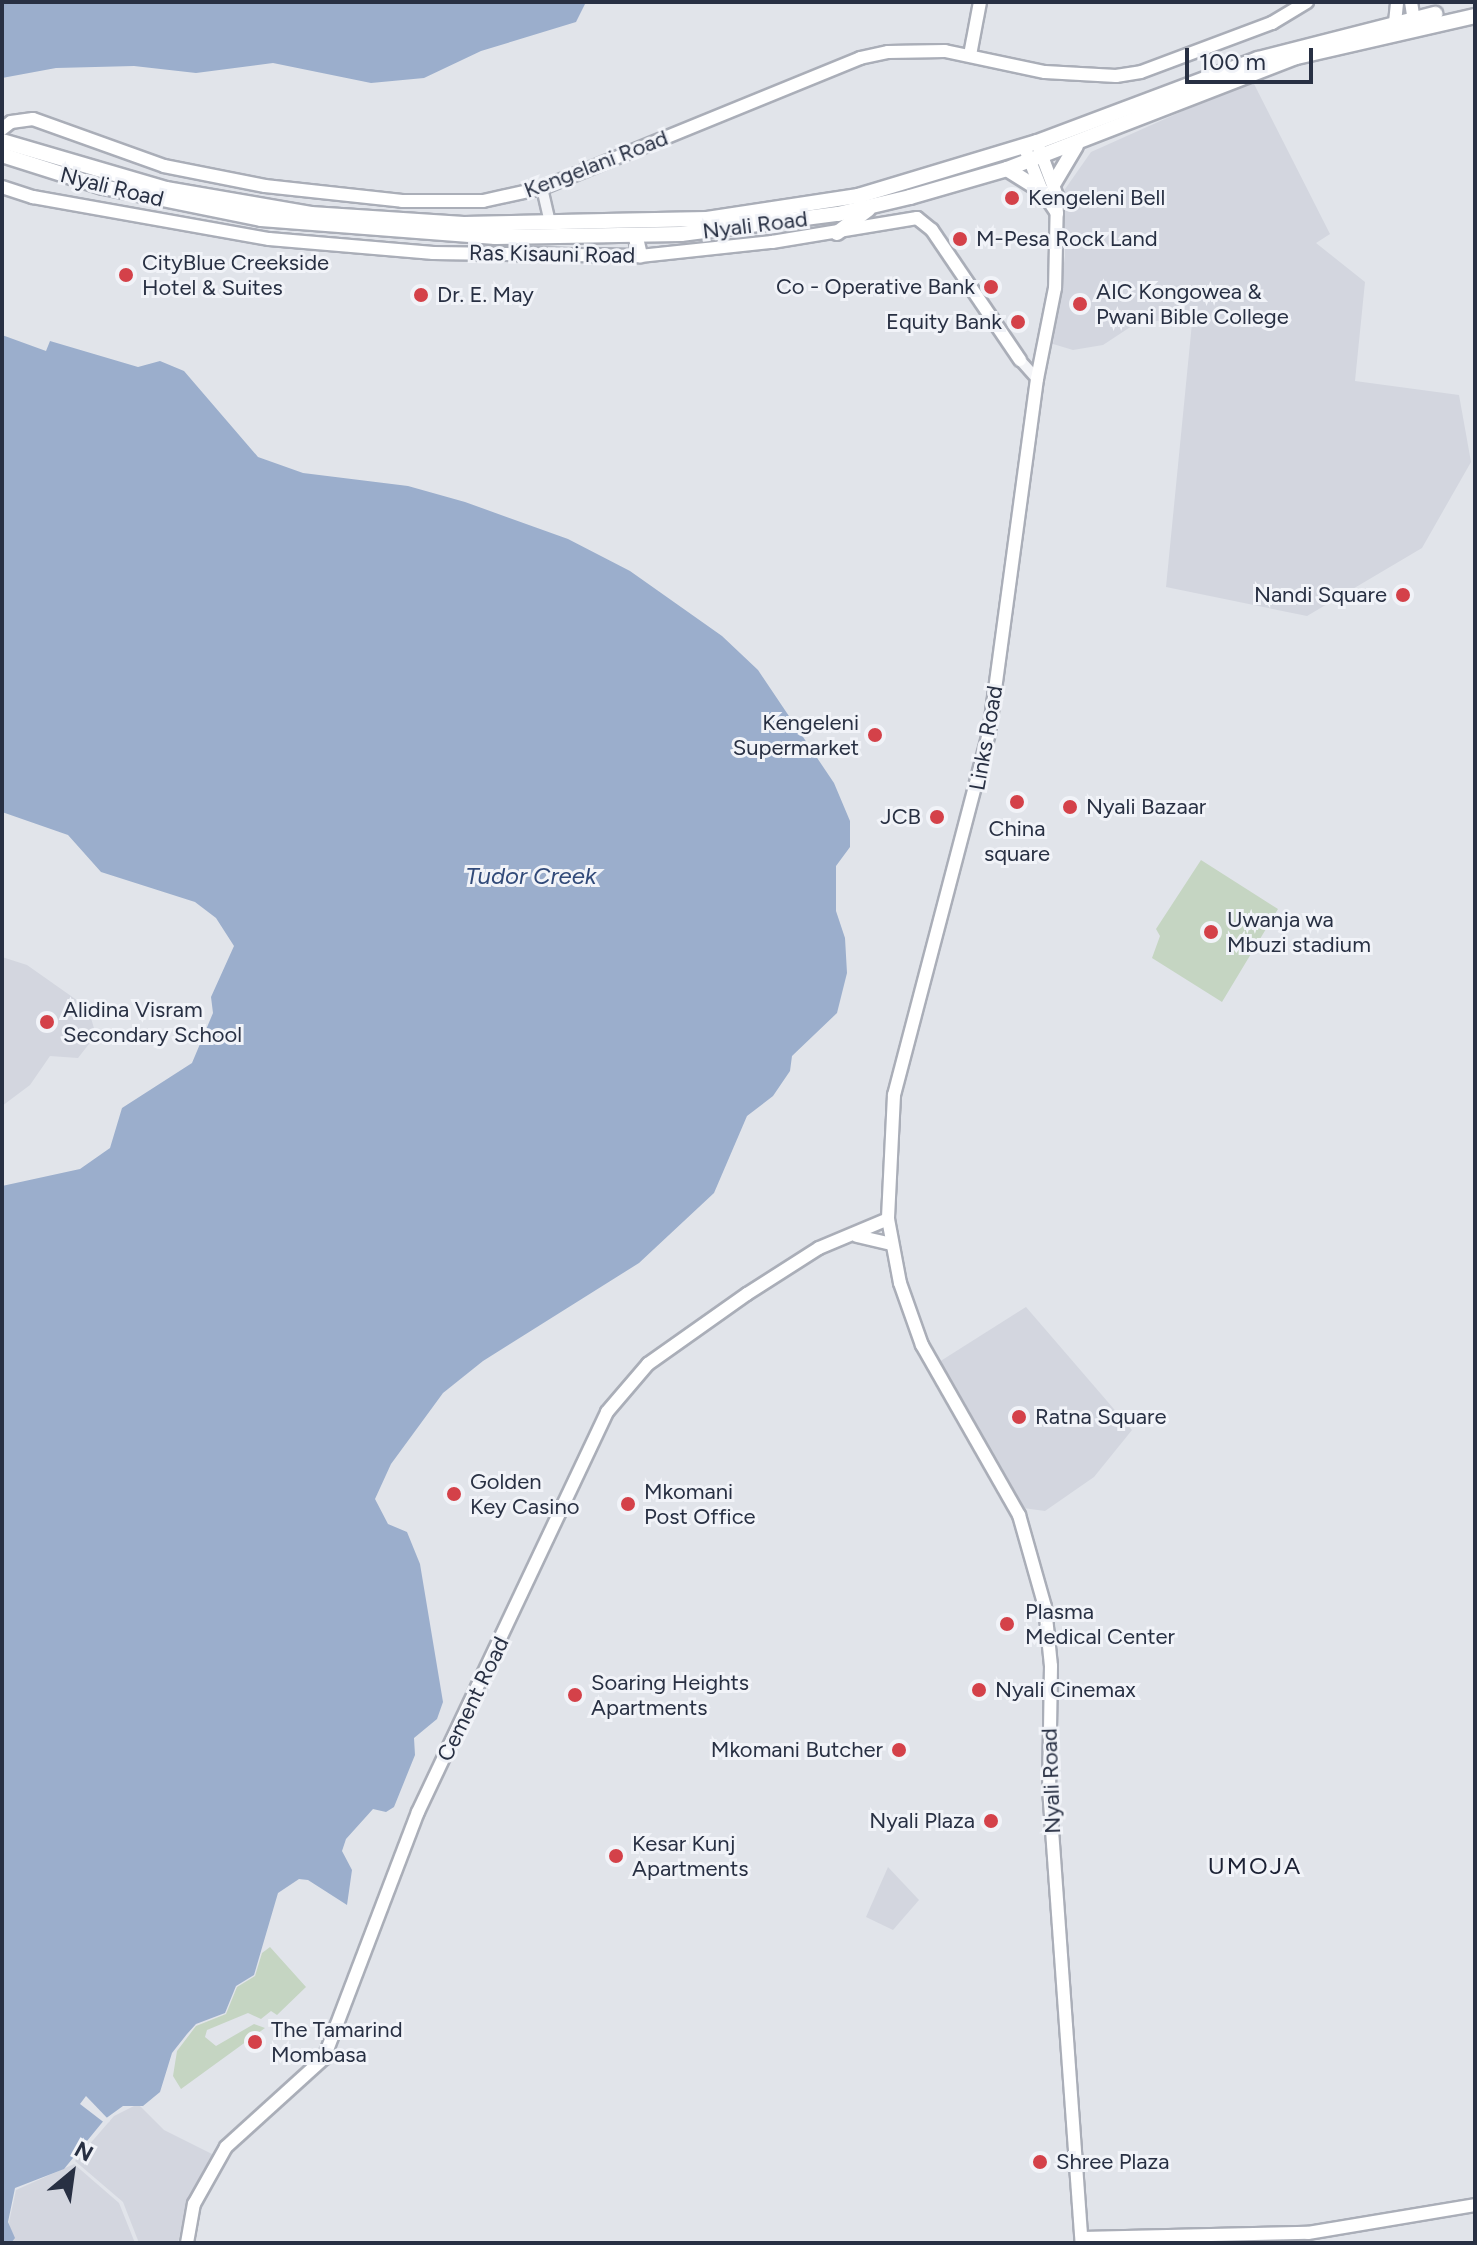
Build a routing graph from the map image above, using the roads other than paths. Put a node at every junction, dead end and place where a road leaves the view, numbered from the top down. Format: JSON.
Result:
{"nodes":[{"id":1,"x":980,"y":2,"type":"edge"},
{"id":2,"x":1307,"y":2,"type":"edge"},
{"id":3,"x":1397,"y":2,"type":"edge"},
{"id":4,"x":1475,"y":8,"type":"edge"},
{"id":5,"x":1414,"y":15,"type":"edge"},
{"id":6,"x":1475,"y":16,"type":"edge"},
{"id":7,"x":1393,"y":26,"type":"junction"},
{"id":8,"x":970,"y":55,"type":"junction"},
{"id":9,"x":2,"y":129,"type":"edge"},
{"id":10,"x":1079,"y":142,"type":"junction"},
{"id":11,"x":7,"y":150,"type":"edge"},
{"id":12,"x":1033,"y":151,"type":"junction"},
{"id":13,"x":1007,"y":169,"type":"junction"},
{"id":14,"x":1048,"y":187,"type":"junction"},
{"id":15,"x":542,"y":188,"type":"junction"},
{"id":16,"x":7,"y":190,"type":"edge"},
{"id":17,"x":874,"y":205,"type":"junction"},
{"id":18,"x":550,"y":223,"type":"junction"},
{"id":19,"x":837,"y":233,"type":"junction"},
{"id":20,"x":636,"y":238,"type":"junction"},
{"id":21,"x":640,"y":256,"type":"junction"},
{"id":22,"x":1020,"y":360,"type":"junction"},
{"id":23,"x":1040,"y":363,"type":"junction"},
{"id":24,"x":1037,"y":379,"type":"junction"},
{"id":25,"x":888,"y":1219,"type":"junction"},
{"id":26,"x":857,"y":1236,"type":"junction"},
{"id":27,"x":893,"y":1250,"type":"junction"},
{"id":28,"x":1475,"y":2205,"type":"edge"},
{"id":29,"x":1082,"y":2241,"type":"edge"},
{"id":30,"x":187,"y":2243,"type":"edge"}],
"edges":[{"from":1,"to":8,"type":"main road"},
{"from":2,"to":8,"type":"main road","name":"Kengelani Road"},
{"from":3,"to":7,"type":"main road"},
{"from":4,"to":5,"type":"highway","name":"Nyali Road"},
{"from":5,"to":6,"type":"highway","name":"Nyali Road"},
{"from":5,"to":7,"type":"highway","name":"Nyali Road"},
{"from":7,"to":10,"type":"highway","name":"Nyali Road"},
{"from":7,"to":12,"type":"highway","name":"Nyali Road"},
{"from":8,"to":15,"type":"main road","name":"Kengelani Road"},
{"from":9,"to":15,"type":"main road","name":"Kengelani Road"},
{"from":10,"to":12,"type":"highway","name":"Nyali Road"},
{"from":10,"to":14,"type":"highway"},
{"from":11,"to":18,"type":"highway","name":"Nyali Road"},
{"from":11,"to":20,"type":"highway","name":"Nyali Road"},
{"from":12,"to":13,"type":"highway","name":"Nyali Road"},
{"from":12,"to":14,"type":"main road","name":"Links Road"},
{"from":12,"to":18,"type":"highway","name":"Nyali Road"},
{"from":13,"to":14,"type":"highway"},
{"from":13,"to":17,"type":"highway","name":"Nyali Road"},
{"from":14,"to":23,"type":"main road","name":"Links Road"},
{"from":15,"to":18,"type":"street"},
{"from":16,"to":21,"type":"main road","name":"Ras Kisauni Road"},
{"from":17,"to":19,"type":"highway"},
{"from":17,"to":20,"type":"highway","name":"Nyali Road"},
{"from":19,"to":21,"type":"main road","name":"Ras Kisauni Road"},
{"from":19,"to":22,"type":"main road","name":"Ras Kisauni Road"},
{"from":20,"to":21,"type":"highway"},
{"from":22,"to":23,"type":"street"},
{"from":22,"to":24,"type":"street","name":"Ras Kisauni Road"},
{"from":23,"to":24,"type":"main road","name":"Links Road"},
{"from":24,"to":25,"type":"main road","name":"Links Road"},
{"from":25,"to":26,"type":"main road","name":"Cement Road"},
{"from":25,"to":27,"type":"main road","name":"Links Road"},
{"from":26,"to":27,"type":"main road"},
{"from":26,"to":30,"type":"main road","name":"Cement Road"},
{"from":27,"to":29,"type":"main road","name":"Nyali Road"},
{"from":28,"to":29,"type":"main road"}]}
